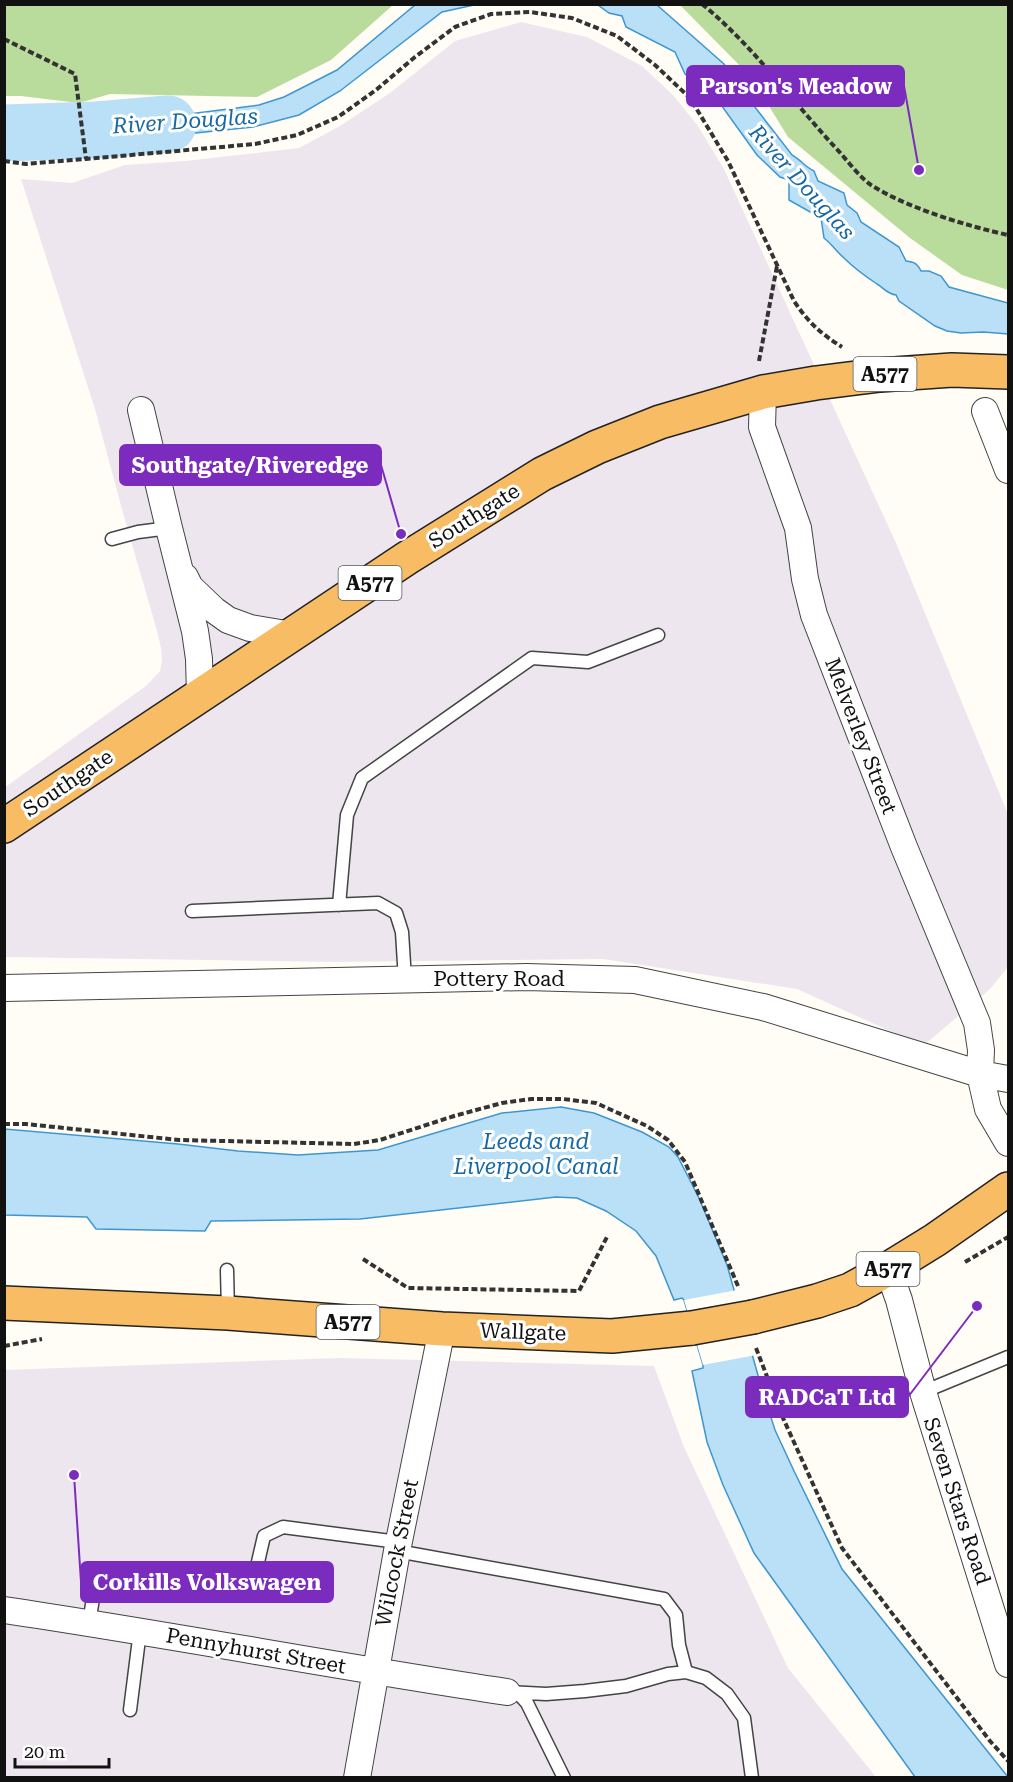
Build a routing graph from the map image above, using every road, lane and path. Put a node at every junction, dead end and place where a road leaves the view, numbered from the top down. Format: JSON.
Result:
{"nodes":[{"id":1,"x":702,"y":4,"type":"edge"},
{"id":2,"x":4,"y":39,"type":"edge"},
{"id":3,"x":86,"y":159,"type":"junction"},
{"id":4,"x":4,"y":161,"type":"edge"},
{"id":5,"x":1008,"y":235,"type":"edge"},
{"id":6,"x":777,"y":265,"type":"junction"},
{"id":7,"x":846,"y":349,"type":"dead end"},
{"id":8,"x":1008,"y":372,"type":"edge"},
{"id":9,"x":761,"y":378,"type":"junction"},
{"id":10,"x":141,"y":410,"type":"dead end"},
{"id":11,"x":985,"y":411,"type":"dead end"},
{"id":12,"x":1008,"y":470,"type":"edge"},
{"id":13,"x":169,"y":528,"type":"junction"},
{"id":14,"x":112,"y":539,"type":"dead end"},
{"id":15,"x":178,"y":563,"type":"junction"},
{"id":16,"x":292,"y":635,"type":"junction"},
{"id":17,"x":658,"y":635,"type":"dead end"},
{"id":18,"x":200,"y":696,"type":"junction"},
{"id":19,"x":4,"y":826,"type":"edge"},
{"id":20,"x":339,"y":905,"type":"junction"},
{"id":21,"x":192,"y":911,"type":"dead end"},
{"id":22,"x":405,"y":980,"type":"junction"},
{"id":23,"x":5,"y":987,"type":"edge"},
{"id":24,"x":980,"y":1074,"type":"junction"},
{"id":25,"x":1008,"y":1080,"type":"edge"},
{"id":26,"x":4,"y":1124,"type":"edge"},
{"id":27,"x":1008,"y":1143,"type":"edge"},
{"id":28,"x":1008,"y":1189,"type":"edge"},
{"id":29,"x":608,"y":1235,"type":"dead end"},
{"id":30,"x":363,"y":1259,"type":"dead end"},
{"id":31,"x":888,"y":1269,"type":"junction"},
{"id":32,"x":227,"y":1270,"type":"dead end"},
{"id":33,"x":4,"y":1303,"type":"edge"},
{"id":34,"x":228,"y":1313,"type":"junction"},
{"id":35,"x":749,"y":1317,"type":"junction"},
{"id":36,"x":442,"y":1329,"type":"junction"},
{"id":37,"x":1008,"y":1357,"type":"edge"},
{"id":38,"x":923,"y":1392,"type":"junction"},
{"id":39,"x":398,"y":1546,"type":"junction"},
{"id":40,"x":4,"y":1611,"type":"edge"},
{"id":41,"x":89,"y":1623,"type":"junction"},
{"id":42,"x":140,"y":1631,"type":"junction"},
{"id":43,"x":1008,"y":1664,"type":"edge"},
{"id":44,"x":375,"y":1672,"type":"junction"},
{"id":45,"x":686,"y":1672,"type":"junction"},
{"id":46,"x":512,"y":1692,"type":"junction"},
{"id":47,"x":130,"y":1710,"type":"dead end"},
{"id":48,"x":1008,"y":1750,"type":"edge"},
{"id":49,"x":1001,"y":1752,"type":"junction"},
{"id":50,"x":1008,"y":1761,"type":"edge"},
{"id":51,"x":357,"y":1778,"type":"edge"},
{"id":52,"x":564,"y":1778,"type":"edge"},
{"id":53,"x":752,"y":1778,"type":"edge"}],
"edges":[{"from":1,"to":5,"type":"path"},
{"from":2,"to":3,"type":"path"},
{"from":3,"to":4,"type":"path"},
{"from":3,"to":6,"type":"path"},
{"from":6,"to":7,"type":"path"},
{"from":6,"to":9,"type":"path"},
{"from":8,"to":9,"type":"highway","name":"Southgate","number":"A577"},
{"from":9,"to":16,"type":"highway","name":"Southgate","number":"A577"},
{"from":9,"to":24,"type":"street","name":"Melverley Street"},
{"from":10,"to":13,"type":"street"},
{"from":11,"to":12,"type":"street"},
{"from":13,"to":14,"type":"lane"},
{"from":13,"to":15,"type":"street"},
{"from":15,"to":16,"type":"street"},
{"from":15,"to":18,"type":"street"},
{"from":16,"to":18,"type":"highway","name":"Southgate","number":"A577"},
{"from":17,"to":20,"type":"lane"},
{"from":18,"to":19,"type":"highway","name":"Southgate","number":"A577"},
{"from":20,"to":21,"type":"lane"},
{"from":20,"to":22,"type":"lane"},
{"from":22,"to":23,"type":"street","name":"Pottery Road"},
{"from":22,"to":24,"type":"street","name":"Pottery Road"},
{"from":24,"to":25,"type":"street","name":"Pottery Road"},
{"from":24,"to":27,"type":"street"},
{"from":26,"to":35,"type":"path"},
{"from":28,"to":31,"type":"highway","name":"Wallgate","number":"A577"},
{"from":29,"to":30,"type":"path"},
{"from":31,"to":35,"type":"highway","name":"Wallgate","number":"A577"},
{"from":31,"to":38,"type":"street","name":"Seven Stars Road"},
{"from":32,"to":34,"type":"lane"},
{"from":33,"to":34,"type":"highway","name":"Wallgate","number":"A577"},
{"from":34,"to":36,"type":"highway","name":"Wallgate","number":"A577"},
{"from":35,"to":36,"type":"highway","name":"Wallgate","number":"A577","bridge":true},
{"from":35,"to":49,"type":"path"},
{"from":36,"to":39,"type":"street","name":"Wilcock Street"},
{"from":37,"to":38,"type":"lane"},
{"from":38,"to":43,"type":"street","name":"Seven Stars Road"},
{"from":39,"to":41,"type":"lane"},
{"from":39,"to":44,"type":"street","name":"Wilcock Street"},
{"from":39,"to":45,"type":"lane"},
{"from":40,"to":41,"type":"street","name":"Pennyhurst Street"},
{"from":41,"to":42,"type":"street","name":"Pennyhurst Street"},
{"from":42,"to":44,"type":"street","name":"Pennyhurst Street"},
{"from":42,"to":47,"type":"lane"},
{"from":44,"to":46,"type":"street","name":"Pennyhurst Street"},
{"from":44,"to":51,"type":"street","name":"Wilcock Street"},
{"from":45,"to":46,"type":"lane"},
{"from":45,"to":53,"type":"lane"},
{"from":46,"to":52,"type":"lane"},
{"from":48,"to":49,"type":"path"},
{"from":49,"to":50,"type":"path"}]}
